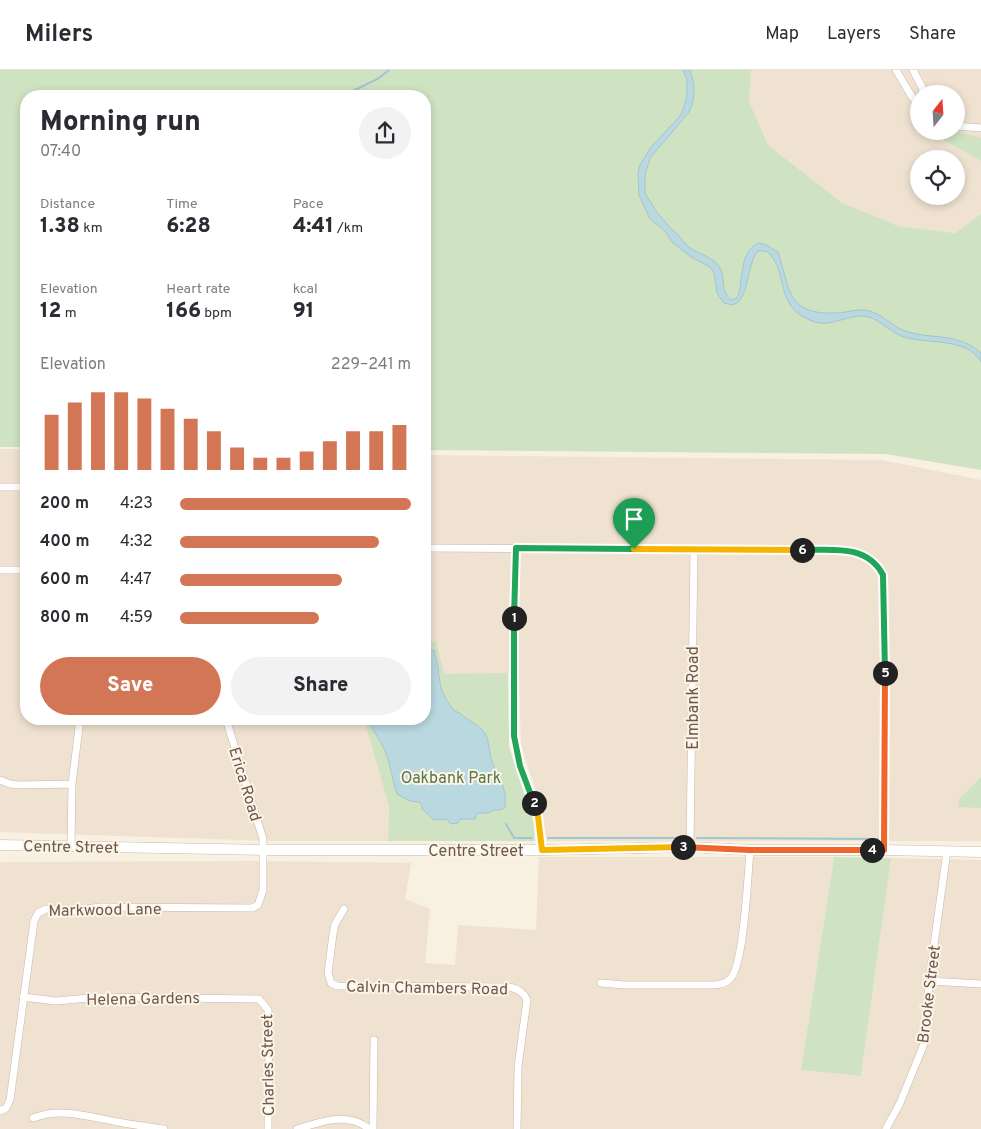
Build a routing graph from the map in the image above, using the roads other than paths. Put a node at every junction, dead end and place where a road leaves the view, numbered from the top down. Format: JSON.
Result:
{"nodes":[{"id":1,"x":896,"y":70,"type":"edge"},
{"id":2,"x":913,"y":70,"type":"edge"},
{"id":3,"x":921,"y":85,"type":"edge"},
{"id":4,"x":910,"y":93,"type":"edge"},
{"id":5,"x":965,"y":127,"type":"edge"},
{"id":6,"x":981,"y":128,"type":"edge"},
{"id":7,"x":0,"y":487,"type":"edge"},
{"id":8,"x":20,"y":487,"type":"edge"},
{"id":9,"x":431,"y":548,"type":"edge"},
{"id":10,"x":516,"y":548,"type":"junction"},
{"id":11,"x":694,"y":549,"type":"junction"},
{"id":12,"x":0,"y":570,"type":"edge"},
{"id":13,"x":20,"y":570,"type":"edge"},
{"id":14,"x":79,"y":725,"type":"edge"},
{"id":15,"x":228,"y":725,"type":"edge"},
{"id":16,"x":0,"y":780,"type":"edge"},
{"id":17,"x":72,"y":784,"type":"junction"},
{"id":18,"x":0,"y":845,"type":"edge"},
{"id":19,"x":71,"y":846,"type":"junction"},
{"id":20,"x":690,"y":847,"type":"junction"},
{"id":21,"x":263,"y":850,"type":"junction"},
{"id":22,"x":542,"y":850,"type":"junction"},
{"id":23,"x":750,"y":850,"type":"junction"},
{"id":24,"x":884,"y":850,"type":"junction"},
{"id":25,"x":947,"y":852,"type":"junction"},
{"id":26,"x":981,"y":852,"type":"edge"},
{"id":27,"x":344,"y":909,"type":"dead end"},
{"id":28,"x":929,"y":981,"type":"junction"},
{"id":29,"x":601,"y":983,"type":"dead end"},
{"id":30,"x":981,"y":984,"type":"edge"},
{"id":31,"x":23,"y":997,"type":"junction"},
{"id":32,"x":262,"y":1001,"type":"joint"},
{"id":33,"x":374,"y":1040,"type":"dead end"},
{"id":34,"x":2,"y":1110,"type":"edge"},
{"id":35,"x":33,"y":1118,"type":"dead end"},
{"id":36,"x":164,"y":1129,"type":"edge"},
{"id":37,"x":268,"y":1129,"type":"edge"},
{"id":38,"x":297,"y":1129,"type":"edge"},
{"id":39,"x":369,"y":1129,"type":"edge"},
{"id":40,"x":373,"y":1129,"type":"edge"},
{"id":41,"x":517,"y":1129,"type":"edge"},
{"id":42,"x":886,"y":1129,"type":"edge"}],
"edges":[{"from":1,"to":4,"type":"street"},
{"from":2,"to":3,"type":"street"},
{"from":5,"to":6,"type":"street"},
{"from":7,"to":8,"type":"street"},
{"from":9,"to":10,"type":"street"},
{"from":10,"to":11,"type":"street"},
{"from":10,"to":22,"type":"street"},
{"from":11,"to":20,"type":"street","name":"Elmbank Road"},
{"from":11,"to":24,"type":"street"},
{"from":12,"to":13,"type":"street"},
{"from":14,"to":17,"type":"street"},
{"from":15,"to":21,"type":"street","name":"Erica Road"},
{"from":16,"to":17,"type":"street"},
{"from":17,"to":19,"type":"street"},
{"from":18,"to":19,"type":"main road","name":"Centre Street"},
{"from":19,"to":21,"type":"main road","name":"Centre Street"},
{"from":20,"to":22,"type":"main road","name":"Centre Street"},
{"from":20,"to":23,"type":"main road","name":"Centre Street"},
{"from":21,"to":22,"type":"main road","name":"Centre Street"},
{"from":21,"to":31,"type":"street","name":"Markwood Lane"},
{"from":23,"to":24,"type":"main road","name":"Centre Street"},
{"from":23,"to":29,"type":"street"},
{"from":24,"to":25,"type":"main road","name":"Centre Street"},
{"from":25,"to":26,"type":"main road","name":"Centre Street"},
{"from":25,"to":28,"type":"street","name":"Brooke Street"},
{"from":27,"to":41,"type":"street","name":"Calvin Chambers Road"},
{"from":28,"to":30,"type":"street"},
{"from":28,"to":42,"type":"street","name":"Brooke Street"},
{"from":31,"to":32,"type":"street","name":"Helena Gardens"},
{"from":31,"to":34,"type":"street","name":"Markwood Lane"},
{"from":32,"to":37,"type":"street","name":"Charles Street"},
{"from":33,"to":40,"type":"street"},
{"from":35,"to":36,"type":"street"},
{"from":38,"to":39,"type":"street"}]}
